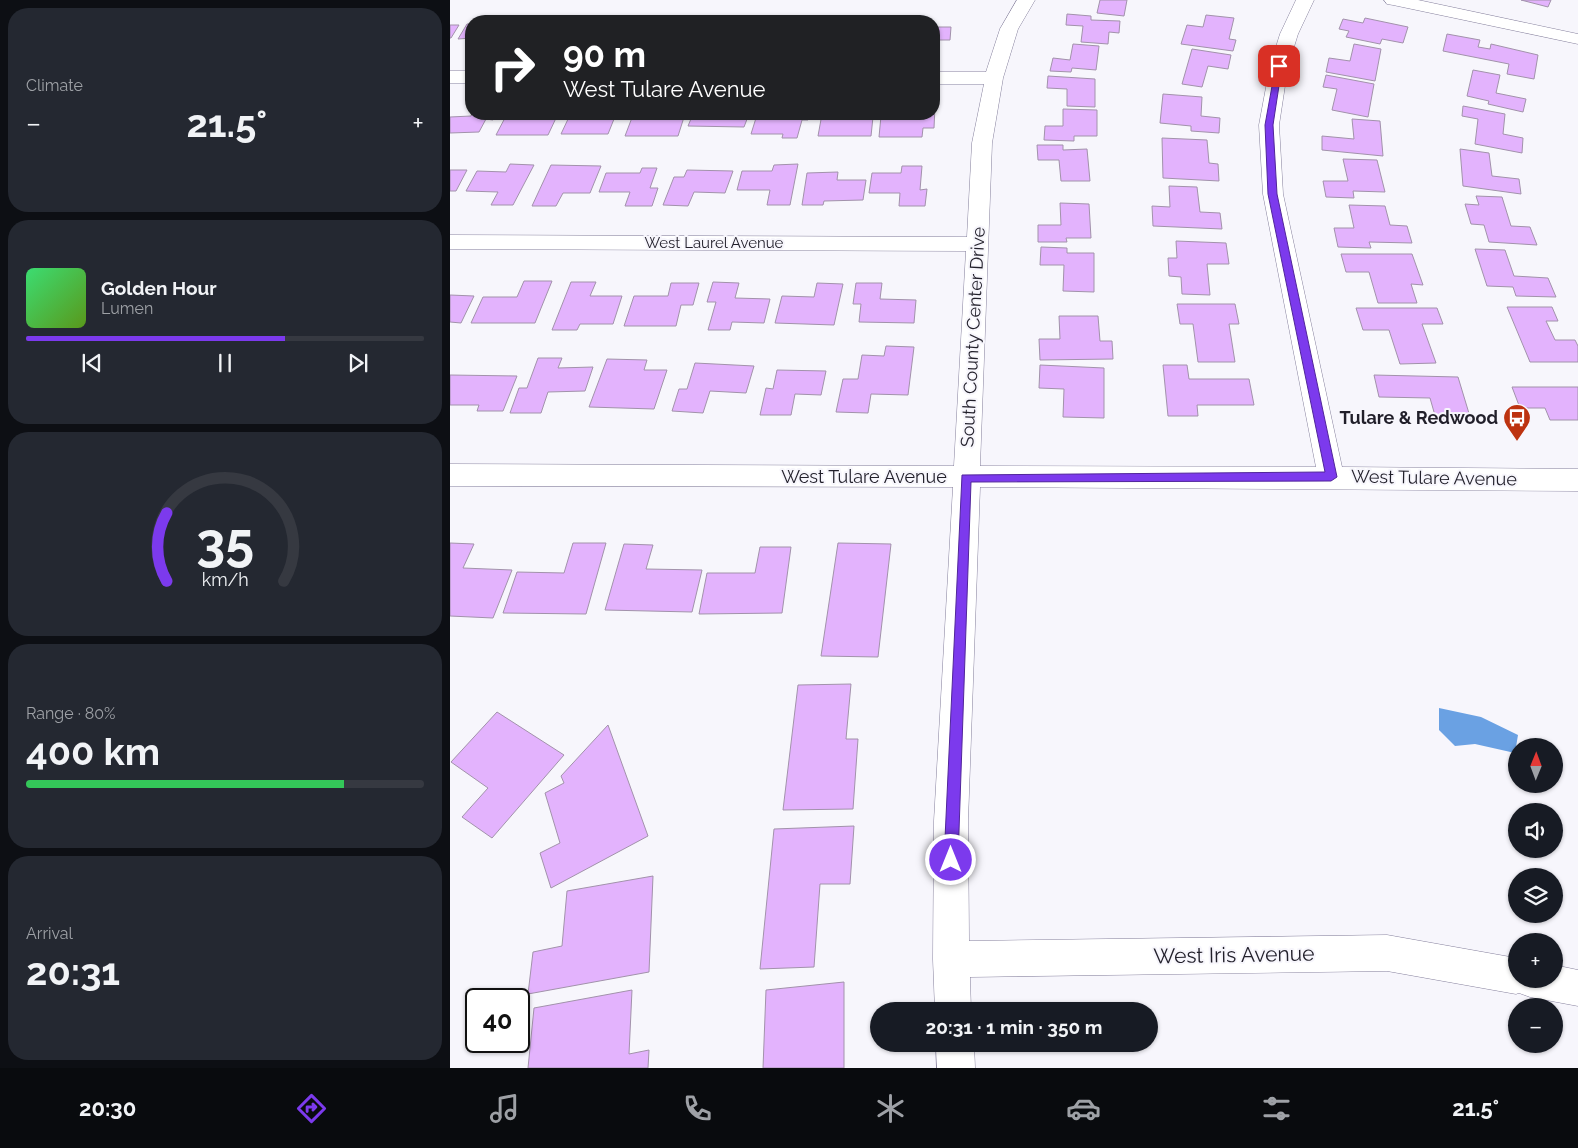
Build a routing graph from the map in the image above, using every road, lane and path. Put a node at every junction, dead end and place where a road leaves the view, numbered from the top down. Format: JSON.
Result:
{"nodes":[{"id":1,"x":1026,"y":0,"type":"edge"},
{"id":2,"x":1304,"y":0,"type":"edge"},
{"id":3,"x":1393,"y":0,"type":"edge"},
{"id":4,"x":1578,"y":39,"type":"edge"},
{"id":5,"x":450,"y":77,"type":"edge"},
{"id":6,"x":465,"y":77,"type":"edge"},
{"id":7,"x":940,"y":78,"type":"edge"},
{"id":8,"x":994,"y":78,"type":"junction"},
{"id":9,"x":450,"y":242,"type":"edge"},
{"id":10,"x":978,"y":244,"type":"junction"},
{"id":11,"x":450,"y":474,"type":"edge"},
{"id":12,"x":1331,"y":477,"type":"junction"},
{"id":13,"x":966,"y":478,"type":"junction"},
{"id":14,"x":1578,"y":480,"type":"edge"},
{"id":15,"x":950,"y":959,"type":"junction"},
{"id":16,"x":1508,"y":975,"type":"edge"},
{"id":17,"x":1563,"y":985,"type":"edge"},
{"id":18,"x":1578,"y":988,"type":"edge"},
{"id":19,"x":952,"y":1002,"type":"edge"},
{"id":20,"x":955,"y":1052,"type":"edge"},
{"id":21,"x":956,"y":1068,"type":"edge"}],
"edges":[{"from":1,"to":8,"type":"street","name":"South County Center Drive"},
{"from":2,"to":12,"type":"street"},
{"from":3,"to":4,"type":"street"},
{"from":5,"to":6,"type":"street"},
{"from":7,"to":8,"type":"street"},
{"from":8,"to":10,"type":"street","name":"South County Center Drive"},
{"from":9,"to":10,"type":"street","name":"West Laurel Avenue"},
{"from":10,"to":13,"type":"street","name":"South County Center Drive"},
{"from":11,"to":13,"type":"street","name":"West Tulare Avenue"},
{"from":12,"to":13,"type":"street","name":"West Tulare Avenue"},
{"from":12,"to":14,"type":"street","name":"West Tulare Avenue"},
{"from":13,"to":15,"type":"street","name":"South County Center Drive"},
{"from":15,"to":16,"type":"street","name":"West Iris Avenue"},
{"from":15,"to":19,"type":"street","name":"South County Center Drive"},
{"from":17,"to":18,"type":"street"},
{"from":20,"to":21,"type":"street"}]}
